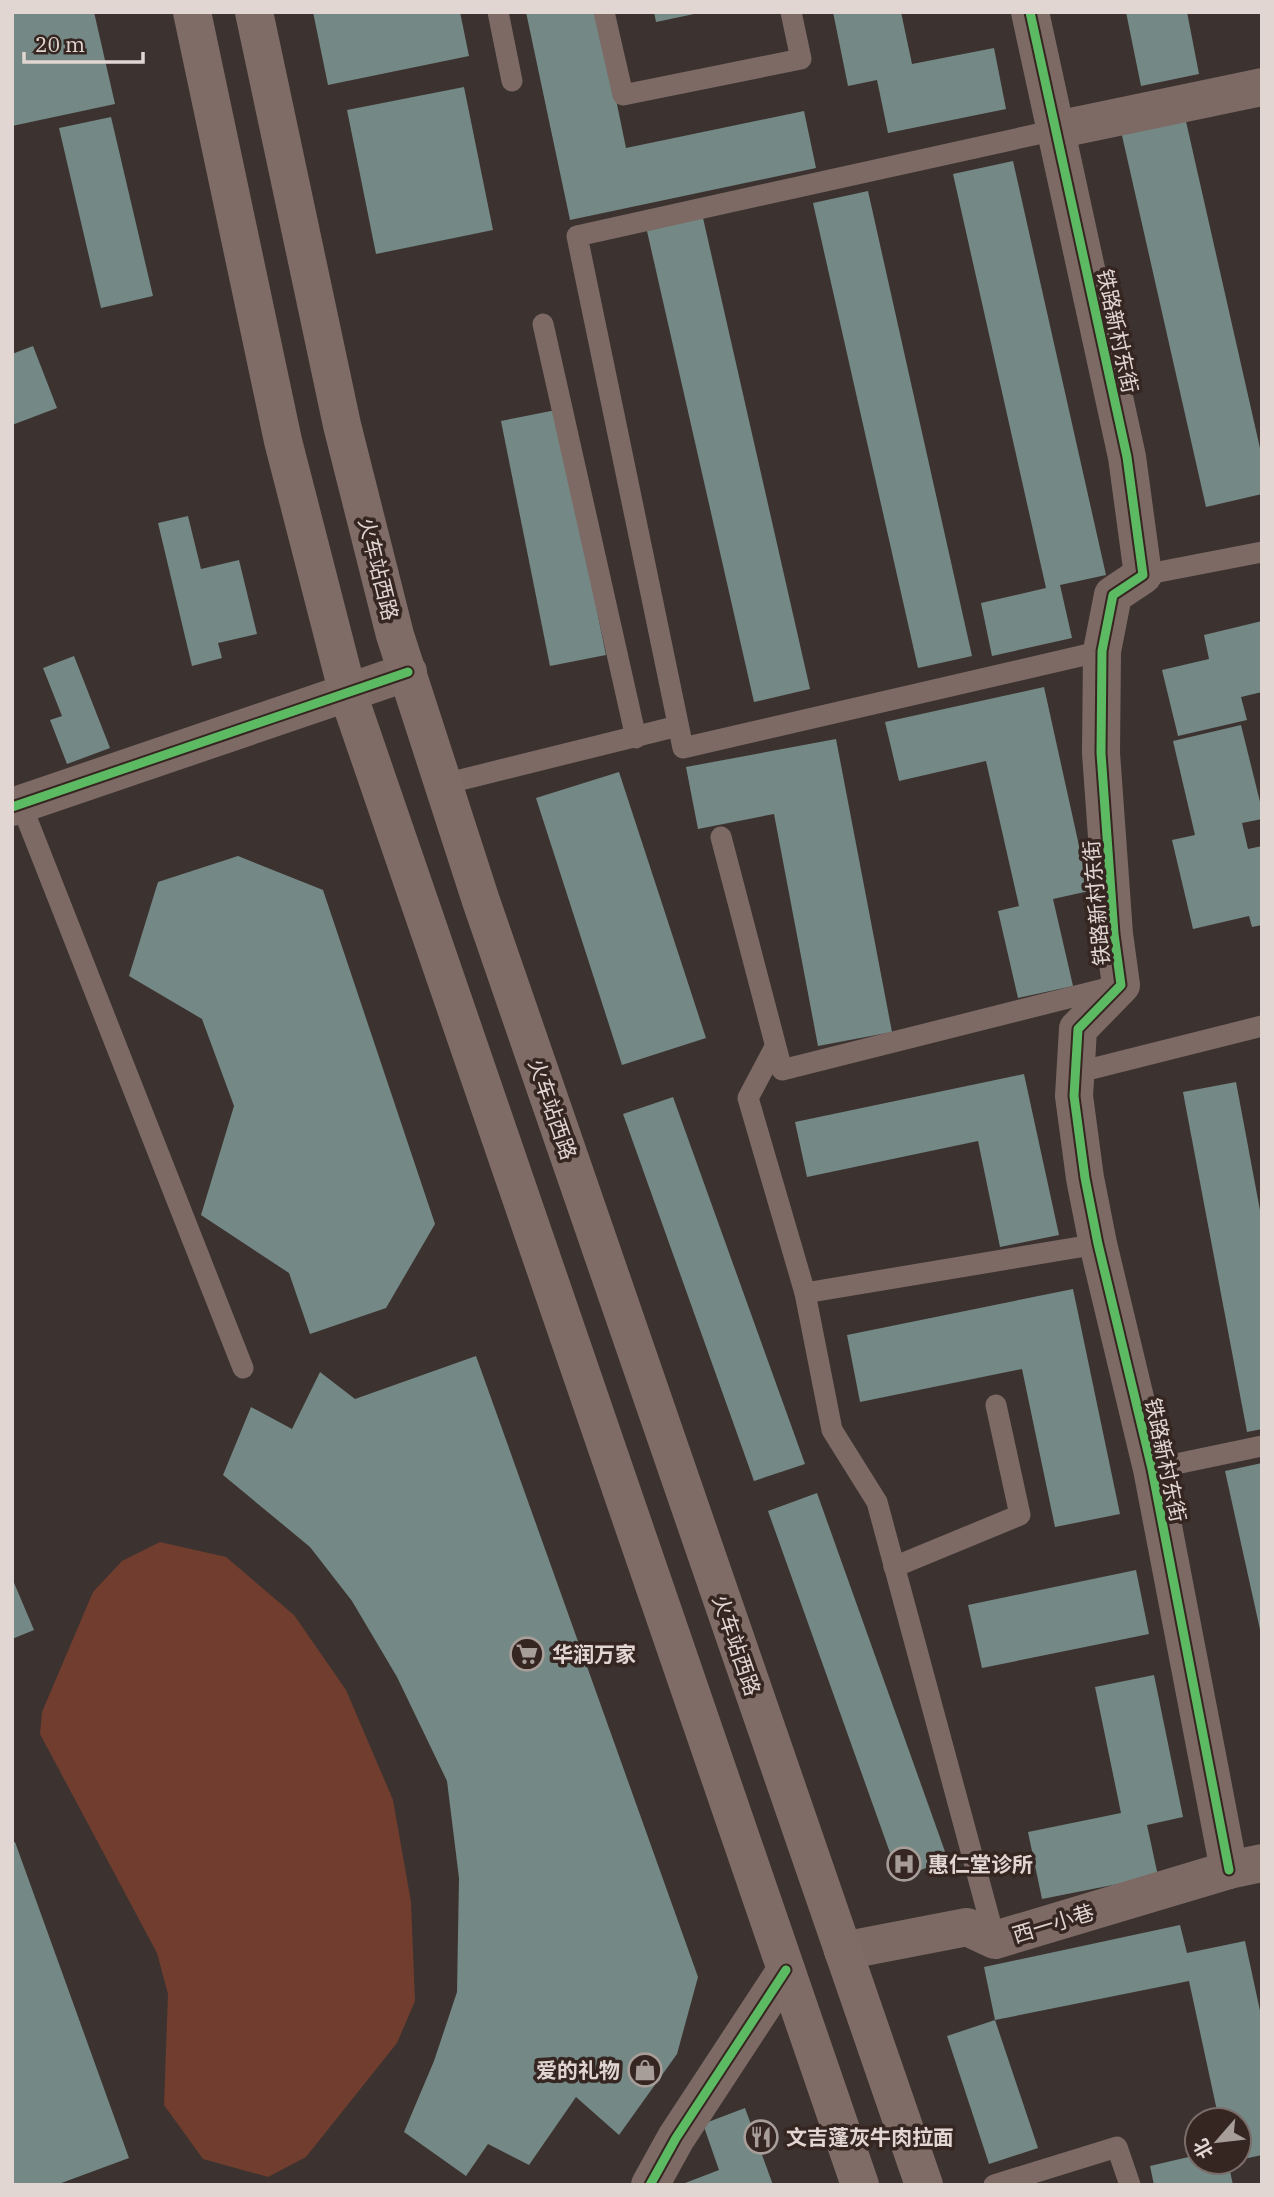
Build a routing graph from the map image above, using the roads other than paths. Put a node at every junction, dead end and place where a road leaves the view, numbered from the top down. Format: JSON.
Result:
{"nodes":[{"id":1,"x":192,"y":12,"type":"edge"},
{"id":2,"x":254,"y":12,"type":"edge"},
{"id":3,"x":498,"y":12,"type":"edge"},
{"id":4,"x":604,"y":12,"type":"edge"},
{"id":5,"x":791,"y":12,"type":"edge"},
{"id":6,"x":1030,"y":12,"type":"edge"},
{"id":7,"x":512,"y":81,"type":"dead end"},
{"id":8,"x":1262,"y":87,"type":"edge"},
{"id":9,"x":1056,"y":130,"type":"junction"},
{"id":10,"x":543,"y":324,"type":"dead end"},
{"id":11,"x":1262,"y":552,"type":"edge"},
{"id":12,"x":1143,"y":575,"type":"junction"},
{"id":13,"x":1102,"y":651,"type":"junction"},
{"id":14,"x":408,"y":672,"type":"junction"},
{"id":15,"x":348,"y":694,"type":"junction"},
{"id":16,"x":678,"y":726,"type":"junction"},
{"id":17,"x":636,"y":738,"type":"junction"},
{"id":18,"x":444,"y":784,"type":"junction"},
{"id":19,"x":16,"y":806,"type":"edge"},
{"id":20,"x":721,"y":837,"type":"dead end"},
{"id":21,"x":1121,"y":985,"type":"junction"},
{"id":22,"x":1262,"y":1026,"type":"edge"},
{"id":23,"x":775,"y":1047,"type":"junction"},
{"id":24,"x":1075,"y":1073,"type":"junction"},
{"id":25,"x":1098,"y":1244,"type":"junction"},
{"id":26,"x":805,"y":1293,"type":"junction"},
{"id":27,"x":243,"y":1368,"type":"dead end"},
{"id":28,"x":996,"y":1405,"type":"dead end"},
{"id":29,"x":1262,"y":1446,"type":"edge"},
{"id":30,"x":1152,"y":1469,"type":"junction"},
{"id":31,"x":894,"y":1567,"type":"junction"},
{"id":32,"x":1246,"y":1867,"type":"edge"},
{"id":33,"x":995,"y":1940,"type":"junction"},
{"id":34,"x":843,"y":1951,"type":"junction"},
{"id":35,"x":786,"y":1970,"type":"junction"},
{"id":36,"x":650,"y":2185,"type":"edge"},
{"id":37,"x":860,"y":2185,"type":"edge"},
{"id":38,"x":924,"y":2185,"type":"edge"},
{"id":39,"x":994,"y":2185,"type":"edge"},
{"id":40,"x":1130,"y":2185,"type":"edge"}],
"edges":[{"from":1,"to":15,"type":"main road"},
{"from":2,"to":14,"type":"main road","name":"火车站西路"},
{"from":3,"to":7,"type":"lane"},
{"from":4,"to":5,"type":"lane"},
{"from":6,"to":9,"type":"street","name":"铁路新村东街"},
{"from":8,"to":9,"type":"street"},
{"from":9,"to":12,"type":"street","name":"铁路新村东街"},
{"from":9,"to":16,"type":"lane"},
{"from":10,"to":17,"type":"lane"},
{"from":11,"to":12,"type":"lane"},
{"from":12,"to":13,"type":"street","name":"铁路新村东街"},
{"from":13,"to":16,"type":"lane"},
{"from":13,"to":21,"type":"street","name":"铁路新村东街"},
{"from":14,"to":15,"type":"street"},
{"from":14,"to":18,"type":"main road","name":"火车站西路"},
{"from":15,"to":19,"type":"street"},
{"from":15,"to":35,"type":"main road"},
{"from":16,"to":17,"type":"lane"},
{"from":17,"to":18,"type":"lane"},
{"from":18,"to":34,"type":"main road","name":"火车站西路"},
{"from":19,"to":27,"type":"lane"},
{"from":20,"to":23,"type":"lane"},
{"from":21,"to":23,"type":"lane"},
{"from":21,"to":24,"type":"street","name":"铁路新村东街"},
{"from":22,"to":24,"type":"lane"},
{"from":23,"to":26,"type":"lane"},
{"from":24,"to":25,"type":"street","name":"铁路新村东街"},
{"from":25,"to":26,"type":"lane"},
{"from":25,"to":30,"type":"street","name":"铁路新村东街"},
{"from":26,"to":31,"type":"lane"},
{"from":28,"to":31,"type":"lane"},
{"from":29,"to":30,"type":"lane"},
{"from":30,"to":32,"type":"street","name":"铁路新村东街"},
{"from":31,"to":33,"type":"lane"},
{"from":32,"to":33,"type":"street","name":"西一小巷"},
{"from":33,"to":34,"type":"street","name":"西一小巷"},
{"from":34,"to":38,"type":"main road","name":"火车站西路"},
{"from":35,"to":36,"type":"street"},
{"from":35,"to":37,"type":"main road"},
{"from":39,"to":40,"type":"lane"}]}
